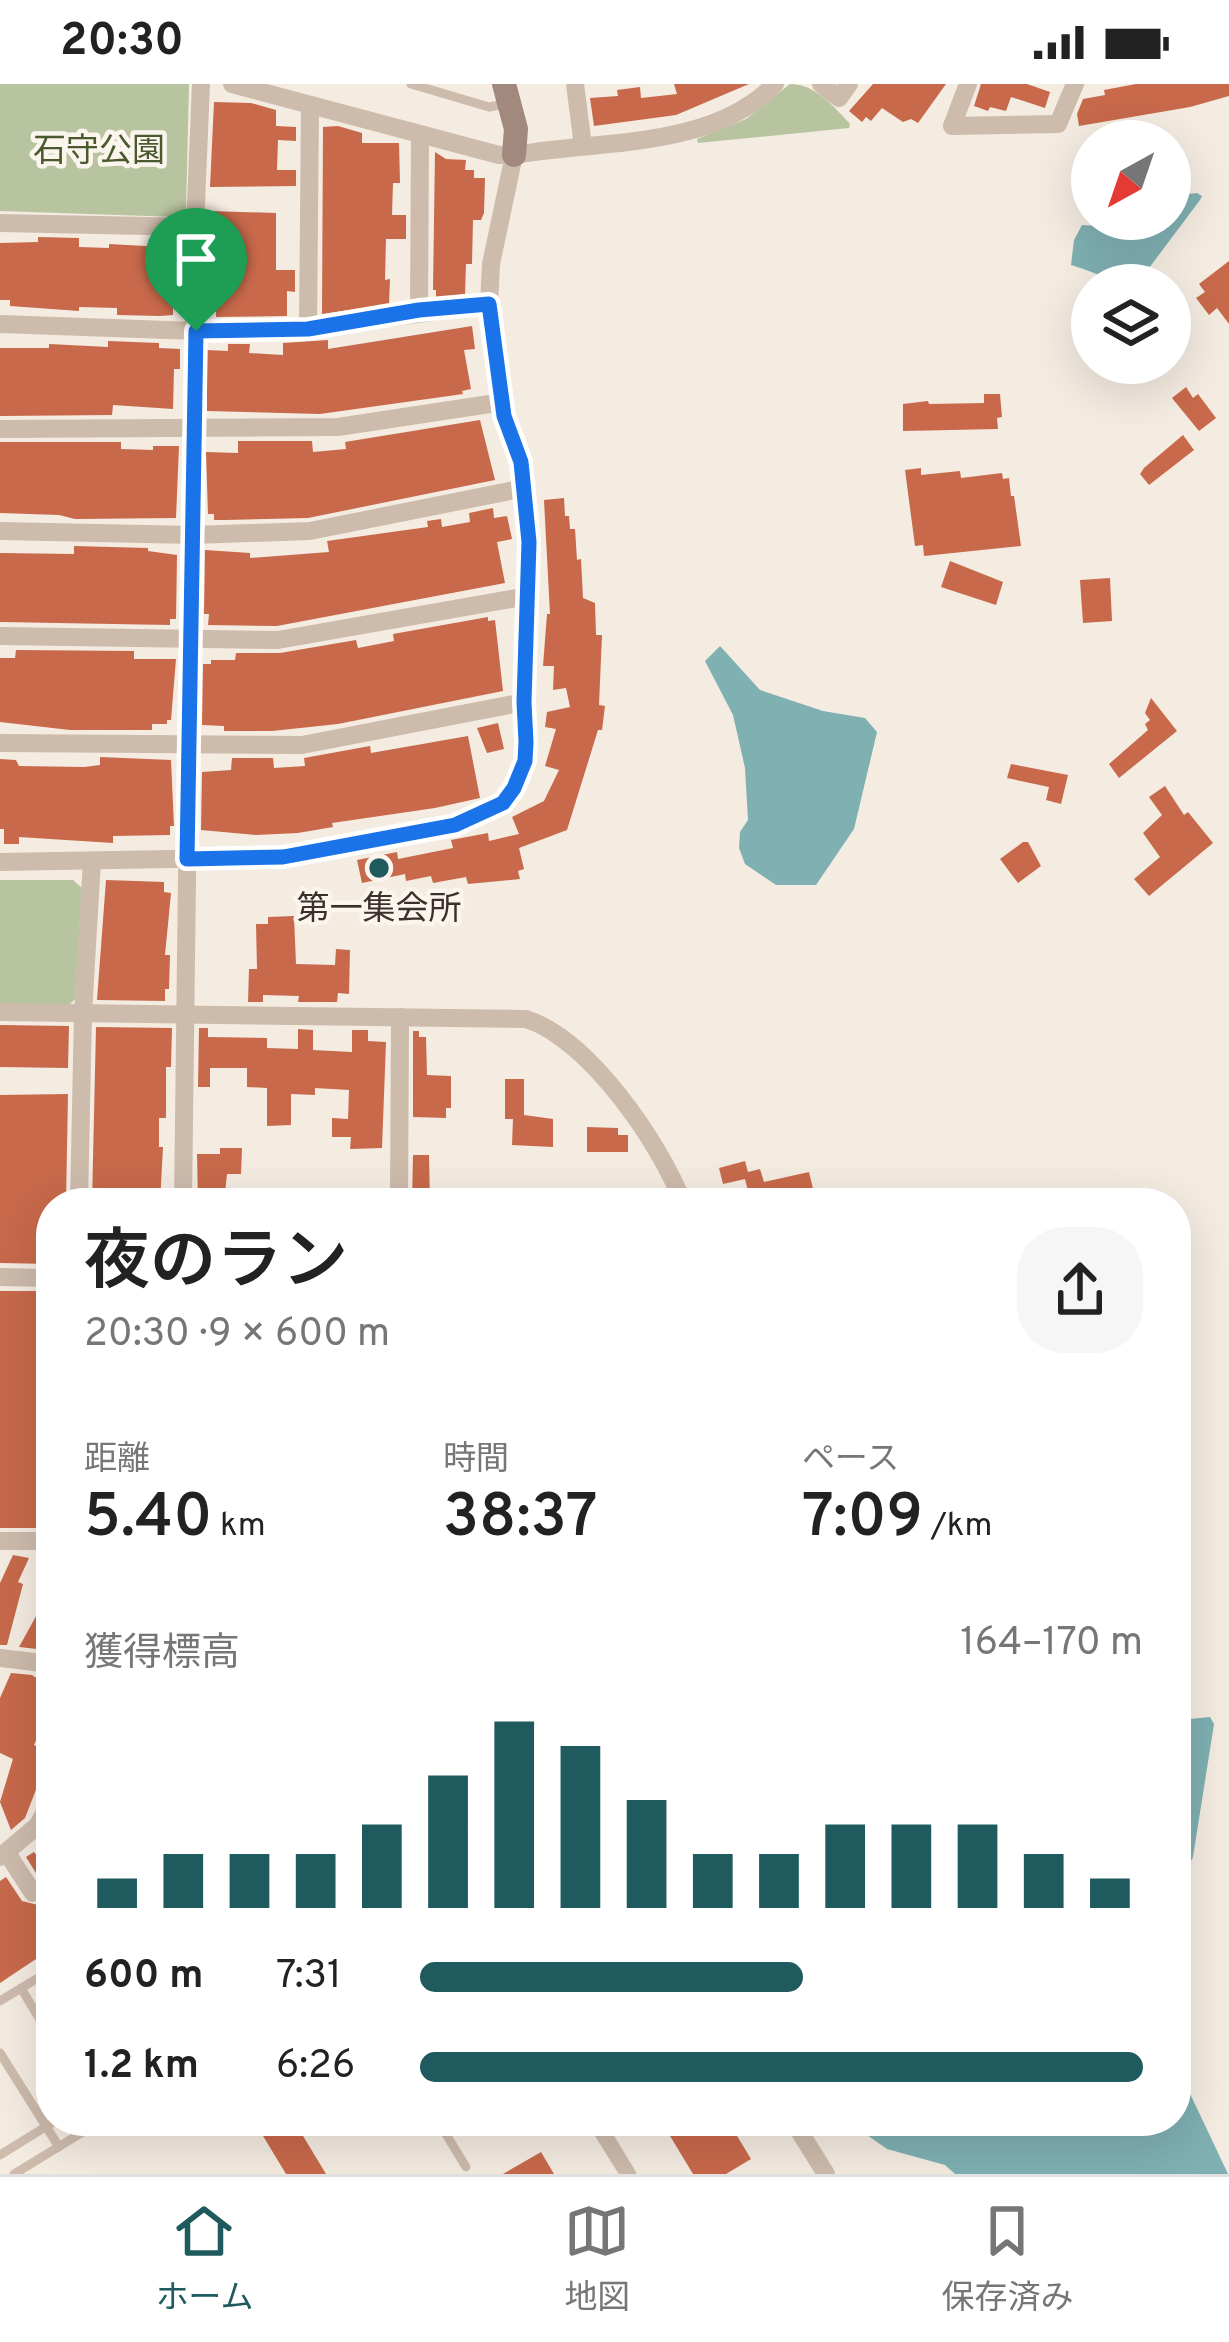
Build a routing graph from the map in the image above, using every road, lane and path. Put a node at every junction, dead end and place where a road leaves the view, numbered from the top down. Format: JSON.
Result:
{"nodes":[{"id":1,"x":201,"y":84,"type":"edge"},
{"id":2,"x":232,"y":84,"type":"edge"},
{"id":3,"x":411,"y":84,"type":"edge"},
{"id":4,"x":575,"y":84,"type":"edge"},
{"id":5,"x":775,"y":84,"type":"edge"},
{"id":6,"x":821,"y":84,"type":"edge"},
{"id":7,"x":849,"y":84,"type":"edge"},
{"id":8,"x":968,"y":84,"type":"edge"},
{"id":9,"x":1075,"y":84,"type":"edge"},
{"id":10,"x":507,"y":93,"type":"edge"},
{"id":11,"x":310,"y":105,"type":"junction"},
{"id":12,"x":420,"y":135,"type":"junction"},
{"id":13,"x":583,"y":146,"type":"junction"},
{"id":14,"x":514,"y":155,"type":"junction"},
{"id":15,"x":0,"y":223,"type":"edge"},
{"id":16,"x":195,"y":227,"type":"junction"},
{"id":17,"x":489,"y":304,"type":"junction"},
{"id":18,"x":419,"y":310,"type":"junction"},
{"id":19,"x":0,"y":324,"type":"edge"},
{"id":20,"x":308,"y":329,"type":"junction"},
{"id":21,"x":196,"y":331,"type":"junction"},
{"id":22,"x":503,"y":402,"type":"junction"},
{"id":23,"x":196,"y":428,"type":"junction"},
{"id":24,"x":0,"y":429,"type":"edge"},
{"id":25,"x":525,"y":488,"type":"junction"},
{"id":26,"x":0,"y":531,"type":"edge"},
{"id":27,"x":194,"y":535,"type":"junction"},
{"id":28,"x":527,"y":596,"type":"junction"},
{"id":29,"x":0,"y":635,"type":"edge"},
{"id":30,"x":190,"y":639,"type":"junction"},
{"id":31,"x":524,"y":702,"type":"junction"},
{"id":32,"x":0,"y":742,"type":"edge"},
{"id":33,"x":190,"y":744,"type":"junction"},
{"id":34,"x":187,"y":859,"type":"junction"},
{"id":35,"x":92,"y":861,"type":"junction"},
{"id":36,"x":0,"y":862,"type":"edge"},
{"id":37,"x":0,"y":1012,"type":"edge"},
{"id":38,"x":83,"y":1013,"type":"junction"},
{"id":39,"x":183,"y":1014,"type":"junction"},
{"id":40,"x":400,"y":1018,"type":"junction"},
{"id":41,"x":80,"y":1188,"type":"edge"},
{"id":42,"x":183,"y":1188,"type":"edge"},
{"id":43,"x":399,"y":1188,"type":"edge"},
{"id":44,"x":676,"y":1188,"type":"edge"},
{"id":45,"x":0,"y":1277,"type":"edge"},
{"id":46,"x":36,"y":1278,"type":"edge"},
{"id":47,"x":0,"y":1541,"type":"edge"},
{"id":48,"x":36,"y":1541,"type":"edge"},
{"id":49,"x":0,"y":1658,"type":"edge"},
{"id":50,"x":36,"y":1662,"type":"edge"},
{"id":51,"x":36,"y":1828,"type":"edge"},
{"id":52,"x":3,"y":1855,"type":"edge"},
{"id":53,"x":33,"y":1892,"type":"dead end"},
{"id":54,"x":36,"y":1979,"type":"edge"},
{"id":55,"x":21,"y":1988,"type":"junction"},
{"id":56,"x":0,"y":2001,"type":"edge"},
{"id":57,"x":36,"y":2013,"type":"edge"},
{"id":58,"x":0,"y":2053,"type":"edge"},
{"id":59,"x":36,"y":2104,"type":"edge"},
{"id":60,"x":36,"y":2133,"type":"edge"},
{"id":61,"x":55,"y":2136,"type":"edge"},
{"id":62,"x":77,"y":2136,"type":"edge"},
{"id":63,"x":447,"y":2136,"type":"edge"},
{"id":64,"x":601,"y":2136,"type":"edge"},
{"id":65,"x":608,"y":2136,"type":"edge"},
{"id":66,"x":802,"y":2136,"type":"edge"},
{"id":67,"x":59,"y":2147,"type":"junction"},
{"id":68,"x":0,"y":2155,"type":"edge"},
{"id":69,"x":466,"y":2167,"type":"dead end"},
{"id":70,"x":14,"y":2174,"type":"edge"},
{"id":71,"x":628,"y":2174,"type":"edge"},
{"id":72,"x":826,"y":2174,"type":"edge"}],
"edges":[{"from":1,"to":16,"type":"street"},
{"from":2,"to":11,"type":"street"},
{"from":3,"to":10,"type":"lane"},
{"from":4,"to":13,"type":"street"},
{"from":5,"to":13,"type":"street"},
{"from":6,"to":7,"type":"street"},
{"from":8,"to":9,"type":"street"},
{"from":10,"to":14,"type":"street"},
{"from":11,"to":12,"type":"street"},
{"from":11,"to":20,"type":"street"},
{"from":12,"to":14,"type":"street"},
{"from":12,"to":18,"type":"street"},
{"from":13,"to":14,"type":"street"},
{"from":14,"to":17,"type":"street"},
{"from":15,"to":16,"type":"street"},
{"from":16,"to":21,"type":"street"},
{"from":17,"to":18,"type":"street"},
{"from":17,"to":22,"type":"street"},
{"from":18,"to":20,"type":"street"},
{"from":19,"to":21,"type":"street"},
{"from":20,"to":21,"type":"street"},
{"from":21,"to":23,"type":"street"},
{"from":22,"to":23,"type":"street"},
{"from":22,"to":25,"type":"street"},
{"from":23,"to":24,"type":"street"},
{"from":23,"to":27,"type":"street"},
{"from":25,"to":27,"type":"street"},
{"from":25,"to":28,"type":"street"},
{"from":26,"to":27,"type":"street"},
{"from":27,"to":30,"type":"street"},
{"from":28,"to":30,"type":"street"},
{"from":28,"to":31,"type":"street"},
{"from":29,"to":30,"type":"street"},
{"from":30,"to":33,"type":"street"},
{"from":31,"to":33,"type":"street"},
{"from":31,"to":34,"type":"street"},
{"from":32,"to":33,"type":"street"},
{"from":33,"to":34,"type":"street"},
{"from":34,"to":35,"type":"street"},
{"from":34,"to":39,"type":"street"},
{"from":35,"to":36,"type":"street"},
{"from":35,"to":38,"type":"street"},
{"from":37,"to":38,"type":"street"},
{"from":38,"to":39,"type":"street"},
{"from":38,"to":41,"type":"street"},
{"from":39,"to":40,"type":"street"},
{"from":39,"to":42,"type":"street"},
{"from":40,"to":43,"type":"street"},
{"from":40,"to":44,"type":"street"},
{"from":45,"to":46,"type":"street"},
{"from":47,"to":48,"type":"street"},
{"from":49,"to":50,"type":"street"},
{"from":51,"to":52,"type":"street"},
{"from":52,"to":53,"type":"street"},
{"from":54,"to":55,"type":"lane"},
{"from":55,"to":56,"type":"lane"},
{"from":55,"to":57,"type":"lane"},
{"from":58,"to":59,"type":"lane"},
{"from":60,"to":68,"type":"lane"},
{"from":61,"to":67,"type":"lane"},
{"from":62,"to":67,"type":"lane"},
{"from":63,"to":69,"type":"lane"},
{"from":64,"to":71,"type":"lane"},
{"from":65,"to":71,"type":"lane"},
{"from":66,"to":72,"type":"street"},
{"from":67,"to":70,"type":"lane"}]}
